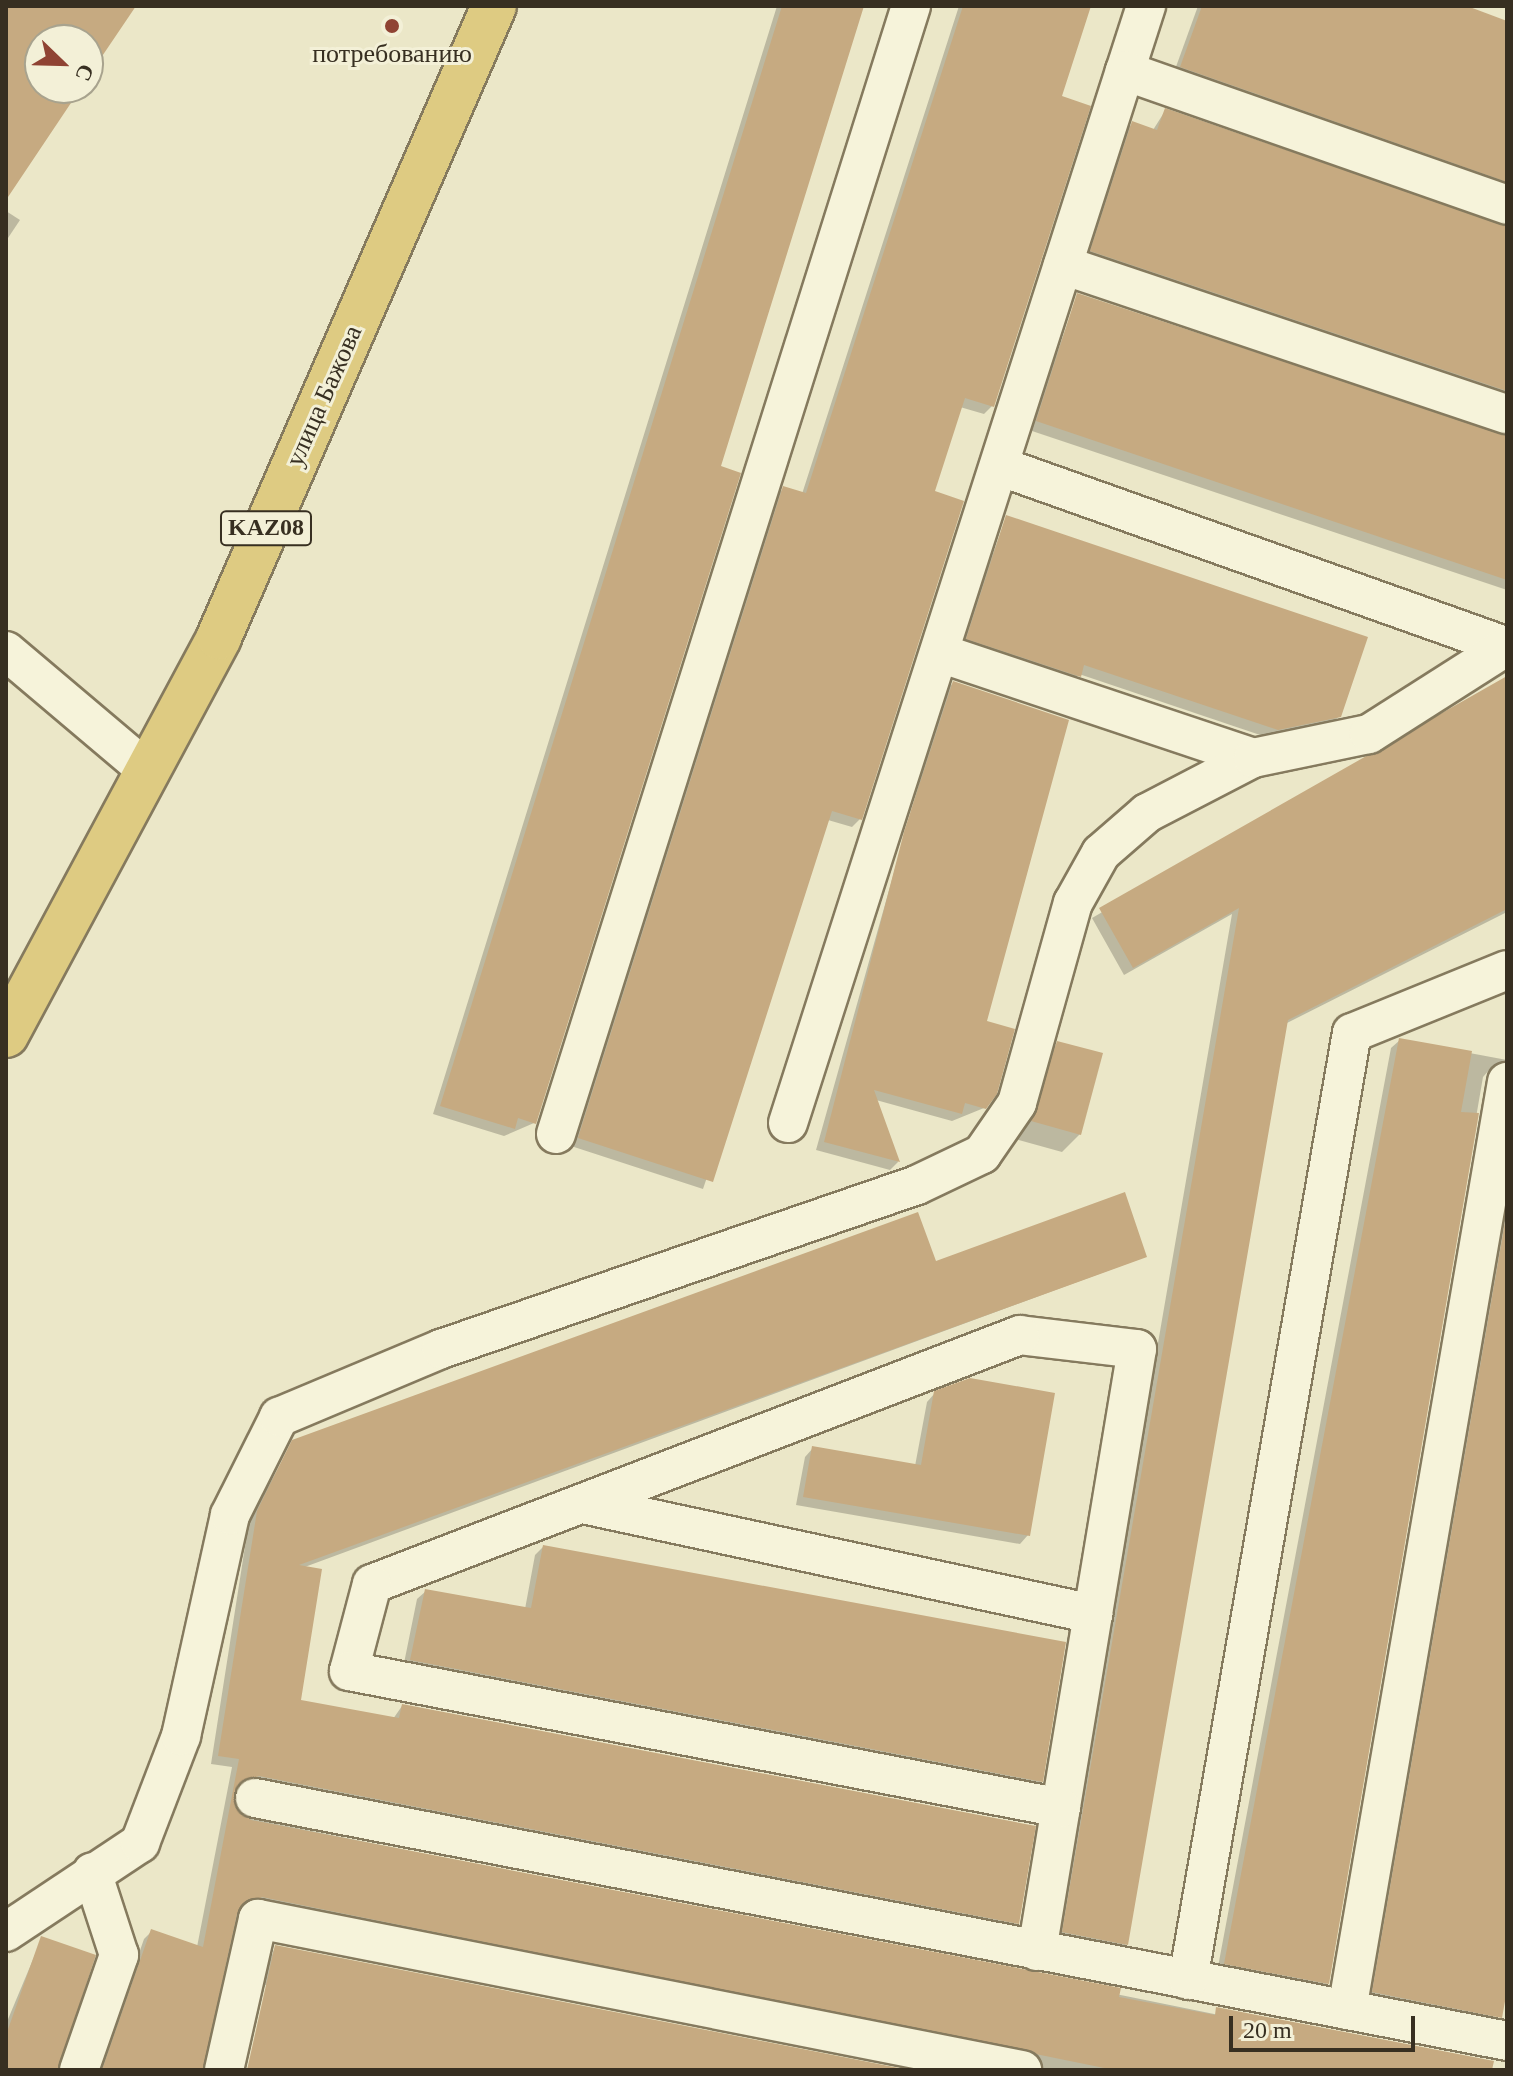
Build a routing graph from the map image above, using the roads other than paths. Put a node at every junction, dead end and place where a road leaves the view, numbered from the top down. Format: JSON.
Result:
{"nodes":[{"id":1,"x":494,"y":6,"type":"edge"},
{"id":2,"x":911,"y":6,"type":"edge"},
{"id":3,"x":1146,"y":6,"type":"edge"},
{"id":4,"x":1125,"y":71,"type":"junction"},
{"id":5,"x":1507,"y":205,"type":"edge"},
{"id":6,"x":1063,"y":265,"type":"junction"},
{"id":7,"x":1507,"y":414,"type":"edge"},
{"id":8,"x":999,"y":466,"type":"junction"},
{"id":9,"x":1506,"y":646,"type":"edge"},
{"id":10,"x":6,"y":651,"type":"edge"},
{"id":11,"x":940,"y":653,"type":"junction"},
{"id":12,"x":1253,"y":758,"type":"junction"},
{"id":13,"x":149,"y":772,"type":"junction"},
{"id":14,"x":1507,"y":970,"type":"edge"},
{"id":15,"x":6,"y":1035,"type":"edge"},
{"id":16,"x":1507,"y":1082,"type":"edge"},
{"id":17,"x":788,"y":1123,"type":"dead end"},
{"id":18,"x":556,"y":1134,"type":"dead end"},
{"id":19,"x":583,"y":1504,"type":"junction"},
{"id":20,"x":1093,"y":1614,"type":"junction"},
{"id":21,"x":255,"y":1798,"type":"dead end"},
{"id":22,"x":1061,"y":1808,"type":"junction"},
{"id":23,"x":92,"y":1872,"type":"junction"},
{"id":24,"x":6,"y":1932,"type":"edge"},
{"id":25,"x":1037,"y":1951,"type":"junction"},
{"id":26,"x":1188,"y":1980,"type":"junction"},
{"id":27,"x":1347,"y":2010,"type":"junction"},
{"id":28,"x":1507,"y":2041,"type":"edge"},
{"id":29,"x":79,"y":2070,"type":"edge"},
{"id":30,"x":224,"y":2070,"type":"edge"},
{"id":31,"x":1022,"y":2070,"type":"edge"}],
"edges":[{"from":1,"to":13,"type":"highway","name":"улица Бажова","number":"KAZ08"},
{"from":2,"to":18,"type":"lane"},
{"from":3,"to":4,"type":"lane"},
{"from":4,"to":5,"type":"lane"},
{"from":4,"to":6,"type":"lane"},
{"from":6,"to":7,"type":"lane"},
{"from":6,"to":8,"type":"lane"},
{"from":8,"to":9,"type":"lane"},
{"from":8,"to":11,"type":"lane"},
{"from":9,"to":12,"type":"lane"},
{"from":10,"to":13,"type":"lane"},
{"from":11,"to":12,"type":"lane"},
{"from":11,"to":17,"type":"lane"},
{"from":12,"to":23,"type":"lane"},
{"from":13,"to":15,"type":"highway","name":"улица Бажова","number":"KAZ08"},
{"from":14,"to":26,"type":"lane"},
{"from":16,"to":27,"type":"lane"},
{"from":19,"to":20,"type":"lane"},
{"from":19,"to":20,"type":"lane"},
{"from":19,"to":22,"type":"lane"},
{"from":20,"to":22,"type":"lane"},
{"from":21,"to":25,"type":"lane"},
{"from":22,"to":25,"type":"lane"},
{"from":23,"to":24,"type":"lane"},
{"from":23,"to":29,"type":"lane"},
{"from":25,"to":26,"type":"lane"},
{"from":26,"to":27,"type":"lane"},
{"from":27,"to":28,"type":"lane"},
{"from":30,"to":31,"type":"lane"}]}
